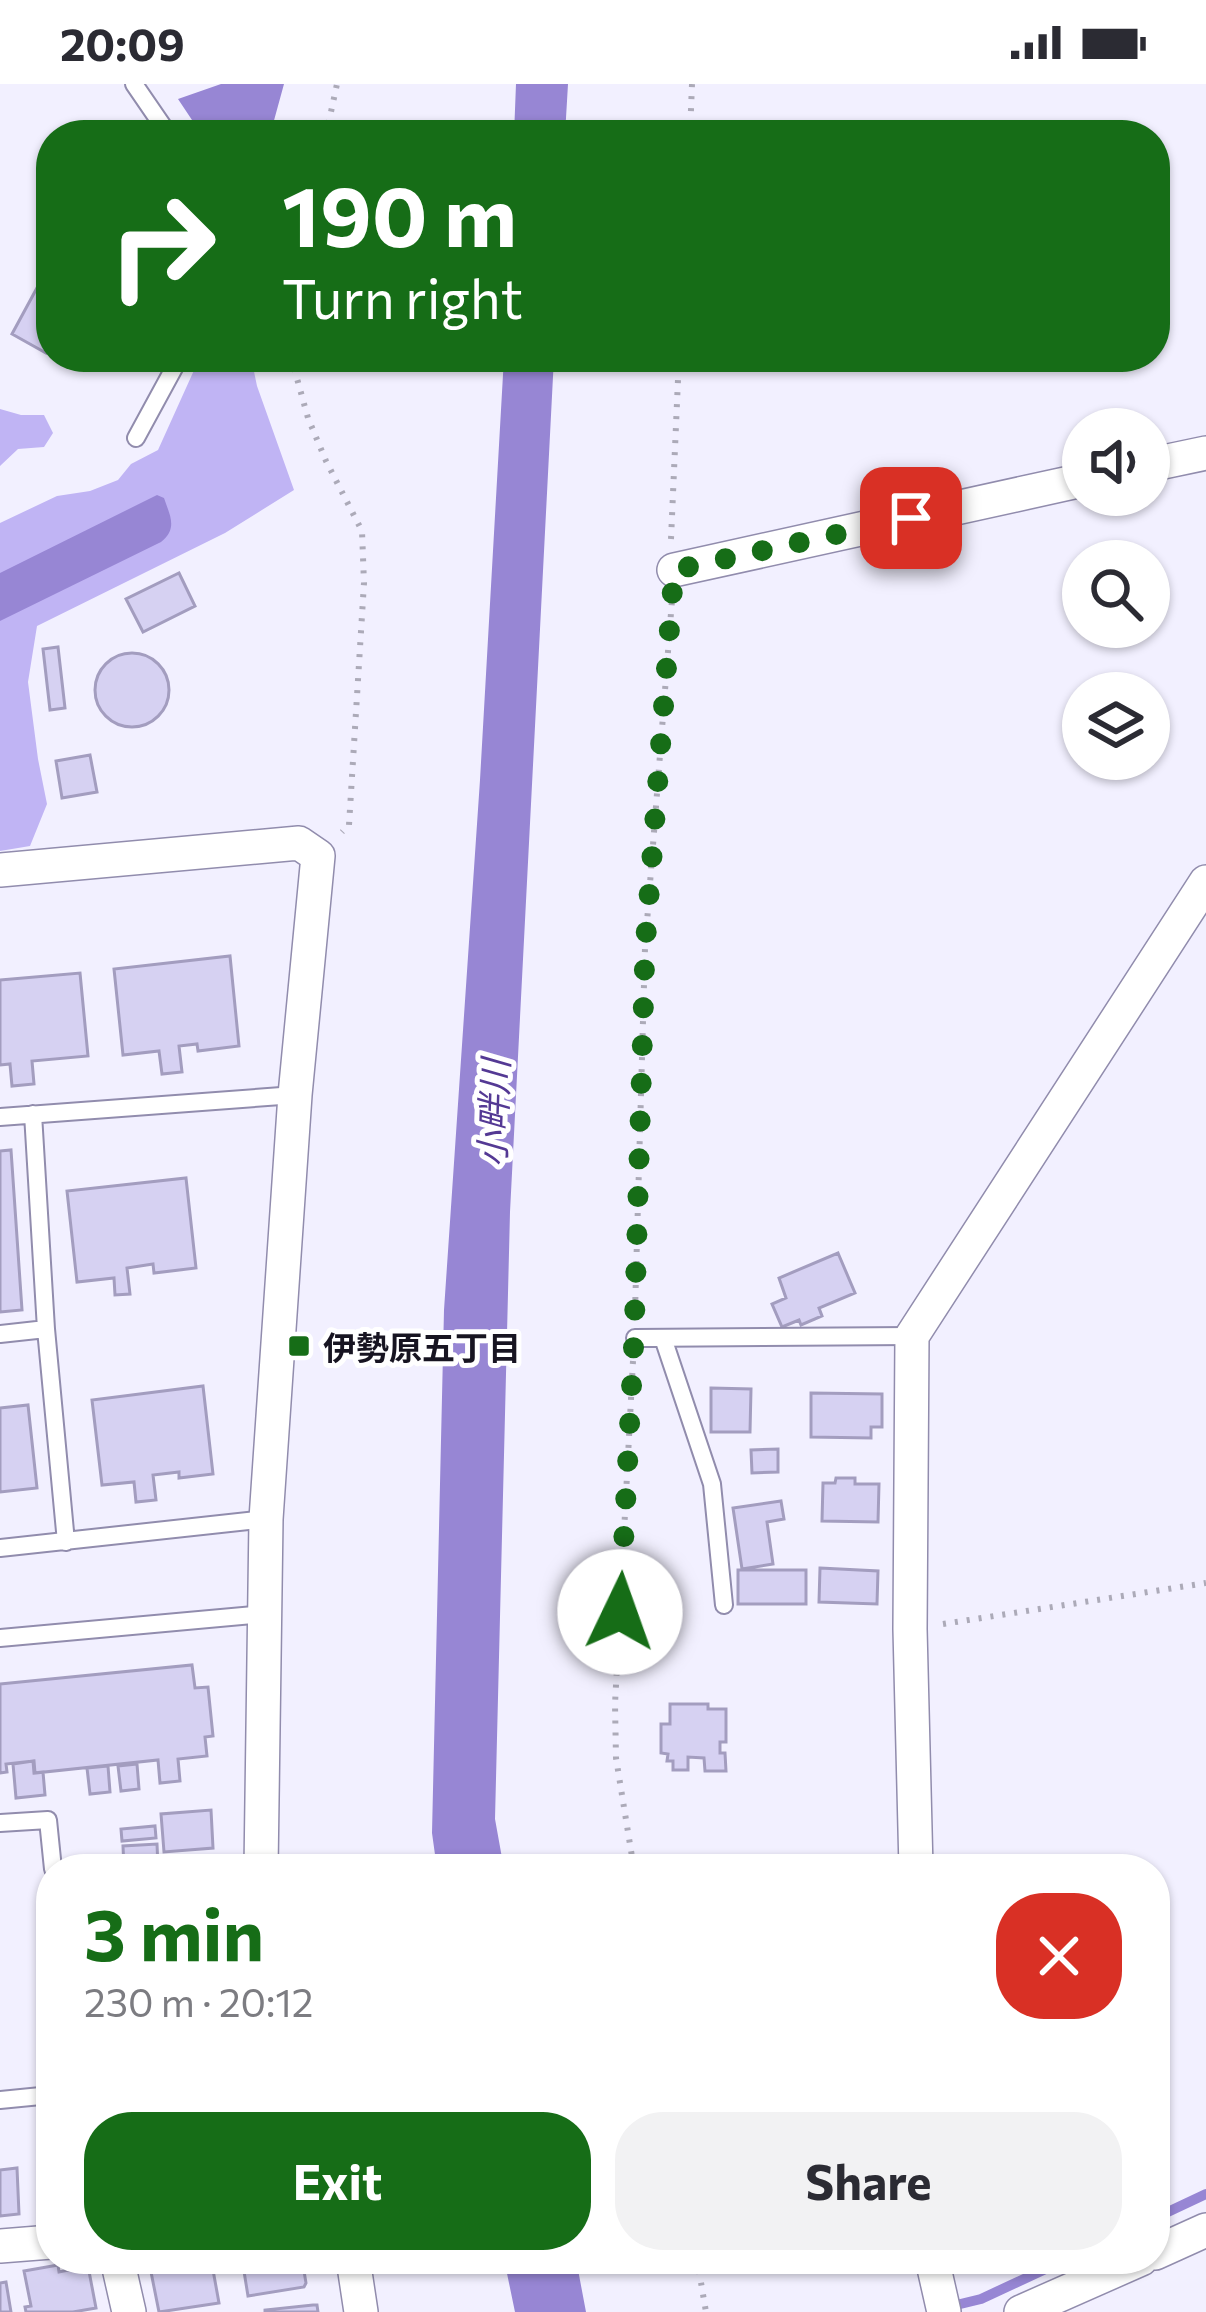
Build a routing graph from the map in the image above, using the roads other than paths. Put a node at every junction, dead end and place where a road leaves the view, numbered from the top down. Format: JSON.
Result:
{"nodes":[{"id":1,"x":134,"y":84,"type":"edge"},
{"id":2,"x":159,"y":120,"type":"edge"},
{"id":3,"x":173,"y":372,"type":"edge"},
{"id":4,"x":136,"y":438,"type":"dead end"},
{"id":5,"x":1206,"y":453,"type":"edge"},
{"id":6,"x":1170,"y":461,"type":"edge"},
{"id":7,"x":1062,"y":485,"type":"edge"},
{"id":8,"x":674,"y":570,"type":"road end"},
{"id":9,"x":0,"y":870,"type":"edge"},
{"id":10,"x":1206,"y":882,"type":"edge"},
{"id":11,"x":295,"y":1095,"type":"junction"},
{"id":12,"x":33,"y":1114,"type":"junction"},
{"id":13,"x":0,"y":1117,"type":"edge"},
{"id":14,"x":46,"y":1329,"type":"junction"},
{"id":15,"x":0,"y":1334,"type":"edge"},
{"id":16,"x":912,"y":1336,"type":"junction"},
{"id":17,"x":634,"y":1338,"type":"road end"},
{"id":18,"x":663,"y":1338,"type":"junction"},
{"id":19,"x":266,"y":1519,"type":"junction"},
{"id":20,"x":66,"y":1542,"type":"junction"},
{"id":21,"x":0,"y":1548,"type":"edge"},
{"id":22,"x":724,"y":1605,"type":"dead end"},
{"id":23,"x":266,"y":1614,"type":"junction"},
{"id":24,"x":0,"y":1638,"type":"edge"},
{"id":25,"x":0,"y":1823,"type":"edge"},
{"id":26,"x":51,"y":1854,"type":"edge"},
{"id":27,"x":261,"y":1854,"type":"edge"},
{"id":28,"x":916,"y":1854,"type":"edge"},
{"id":29,"x":36,"y":2096,"type":"edge"},
{"id":30,"x":0,"y":2100,"type":"edge"},
{"id":31,"x":1206,"y":2230,"type":"edge"},
{"id":32,"x":36,"y":2243,"type":"edge"},
{"id":33,"x":0,"y":2246,"type":"edge"},
{"id":34,"x":1170,"y":2246,"type":"edge"},
{"id":35,"x":120,"y":2274,"type":"edge"},
{"id":36,"x":355,"y":2274,"type":"edge"},
{"id":37,"x":935,"y":2274,"type":"edge"},
{"id":38,"x":1107,"y":2274,"type":"edge"},
{"id":39,"x":129,"y":2312,"type":"edge"},
{"id":40,"x":361,"y":2312,"type":"edge"},
{"id":41,"x":944,"y":2312,"type":"edge"},
{"id":42,"x":1021,"y":2312,"type":"edge"}],
"edges":[{"from":1,"to":2,"type":"lane"},
{"from":3,"to":4,"type":"lane"},
{"from":5,"to":6,"type":"street"},
{"from":7,"to":8,"type":"street"},
{"from":9,"to":11,"type":"street"},
{"from":10,"to":16,"type":"street"},
{"from":11,"to":12,"type":"lane"},
{"from":11,"to":19,"type":"street"},
{"from":12,"to":13,"type":"lane"},
{"from":12,"to":14,"type":"lane"},
{"from":14,"to":15,"type":"lane"},
{"from":14,"to":20,"type":"lane"},
{"from":16,"to":18,"type":"lane"},
{"from":16,"to":28,"type":"street"},
{"from":17,"to":18,"type":"lane"},
{"from":18,"to":22,"type":"lane"},
{"from":19,"to":20,"type":"lane"},
{"from":19,"to":23,"type":"street"},
{"from":20,"to":21,"type":"lane"},
{"from":23,"to":24,"type":"lane"},
{"from":23,"to":27,"type":"street"},
{"from":25,"to":26,"type":"lane"},
{"from":29,"to":30,"type":"lane"},
{"from":31,"to":34,"type":"street"},
{"from":32,"to":33,"type":"street"},
{"from":35,"to":39,"type":"street"},
{"from":36,"to":40,"type":"street"},
{"from":37,"to":41,"type":"street"},
{"from":38,"to":42,"type":"street"}]}
